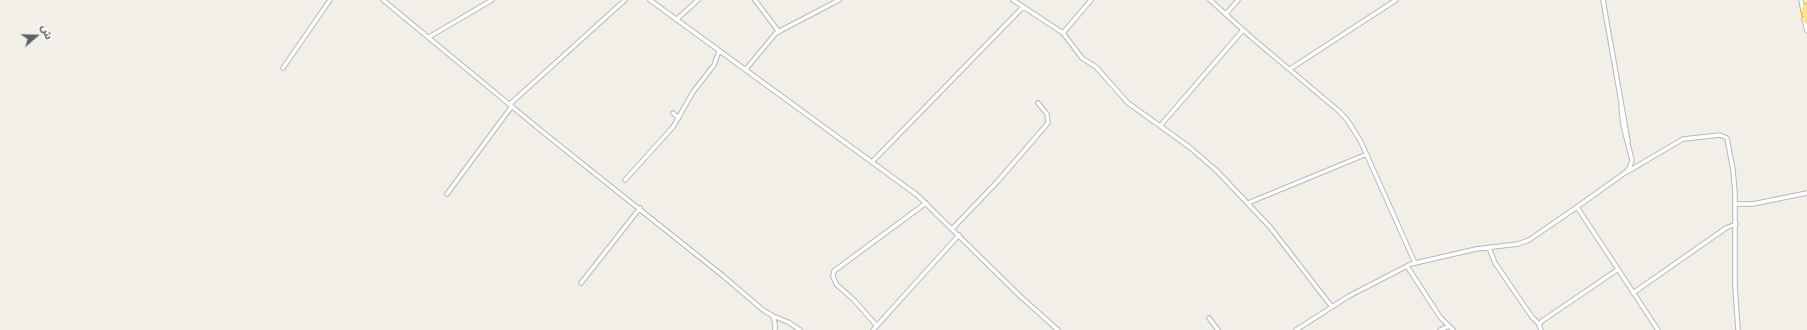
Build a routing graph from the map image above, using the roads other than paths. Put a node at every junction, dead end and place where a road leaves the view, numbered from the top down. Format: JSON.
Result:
{"nodes":[{"id":1,"x":330,"y":0,"type":"edge"},
{"id":2,"x":383,"y":0,"type":"edge"},
{"id":3,"x":492,"y":0,"type":"edge"},
{"id":4,"x":625,"y":0,"type":"edge"},
{"id":5,"x":650,"y":0,"type":"edge"},
{"id":6,"x":698,"y":0,"type":"edge"},
{"id":7,"x":755,"y":0,"type":"edge"},
{"id":8,"x":839,"y":0,"type":"edge"},
{"id":9,"x":1013,"y":0,"type":"edge"},
{"id":10,"x":1091,"y":0,"type":"edge"},
{"id":11,"x":1210,"y":0,"type":"edge"},
{"id":12,"x":1238,"y":0,"type":"edge"},
{"id":13,"x":1396,"y":0,"type":"edge"},
{"id":14,"x":1603,"y":0,"type":"edge"},
{"id":15,"x":1801,"y":0,"type":"edge"},
{"id":16,"x":1023,"y":7,"type":"junction"},
{"id":17,"x":1805,"y":8,"type":"edge"},
{"id":18,"x":1226,"y":14,"type":"junction"},
{"id":19,"x":676,"y":20,"type":"junction"},
{"id":20,"x":1807,"y":20,"type":"edge"},
{"id":21,"x":1243,"y":30,"type":"junction"},
{"id":22,"x":1807,"y":30,"type":"edge"},
{"id":23,"x":779,"y":32,"type":"junction"},
{"id":24,"x":1063,"y":34,"type":"junction"},
{"id":25,"x":429,"y":37,"type":"junction"},
{"id":26,"x":720,"y":51,"type":"junction"},
{"id":27,"x":283,"y":68,"type":"dead end"},
{"id":28,"x":746,"y":69,"type":"junction"},
{"id":29,"x":1290,"y":69,"type":"junction"},
{"id":30,"x":1038,"y":103,"type":"dead end"},
{"id":31,"x":511,"y":105,"type":"junction"},
{"id":32,"x":674,"y":113,"type":"dead end"},
{"id":33,"x":679,"y":118,"type":"junction"},
{"id":34,"x":1160,"y":126,"type":"junction"},
{"id":35,"x":1367,"y":154,"type":"junction"},
{"id":36,"x":872,"y":162,"type":"junction"},
{"id":37,"x":1632,"y":162,"type":"junction"},
{"id":38,"x":1641,"y":165,"type":"junction"},
{"id":39,"x":1626,"y":172,"type":"junction"},
{"id":40,"x":625,"y":180,"type":"dead end"},
{"id":41,"x":1807,"y":193,"type":"edge"},
{"id":42,"x":447,"y":194,"type":"dead end"},
{"id":43,"x":926,"y":203,"type":"junction"},
{"id":44,"x":1248,"y":203,"type":"junction"},
{"id":45,"x":1736,"y":204,"type":"junction"},
{"id":46,"x":640,"y":208,"type":"junction"},
{"id":47,"x":1577,"y":208,"type":"junction"},
{"id":48,"x":1736,"y":224,"type":"junction"},
{"id":49,"x":952,"y":229,"type":"junction"},
{"id":50,"x":959,"y":235,"type":"junction"},
{"id":51,"x":1489,"y":248,"type":"junction"},
{"id":52,"x":1414,"y":263,"type":"junction"},
{"id":53,"x":1407,"y":266,"type":"junction"},
{"id":54,"x":1617,"y":270,"type":"junction"},
{"id":55,"x":581,"y":284,"type":"dead end"},
{"id":56,"x":1633,"y":293,"type":"junction"},
{"id":57,"x":1332,"y":307,"type":"junction"},
{"id":58,"x":773,"y":316,"type":"junction"},
{"id":59,"x":1210,"y":318,"type":"dead end"},
{"id":60,"x":1539,"y":324,"type":"junction"},
{"id":61,"x":877,"y":326,"type":"junction"},
{"id":62,"x":1449,"y":326,"type":"junction"},
{"id":63,"x":774,"y":330,"type":"edge"},
{"id":64,"x":800,"y":330,"type":"edge"},
{"id":65,"x":873,"y":330,"type":"edge"},
{"id":66,"x":1058,"y":330,"type":"edge"},
{"id":67,"x":1218,"y":330,"type":"edge"},
{"id":68,"x":1296,"y":330,"type":"edge"},
{"id":69,"x":1440,"y":330,"type":"edge"},
{"id":70,"x":1453,"y":330,"type":"edge"},
{"id":71,"x":1541,"y":330,"type":"edge"},
{"id":72,"x":1658,"y":330,"type":"edge"},
{"id":73,"x":1738,"y":330,"type":"edge"}],
"edges":[{"from":1,"to":27,"type":"street"},
{"from":2,"to":25,"type":"street"},
{"from":3,"to":25,"type":"street"},
{"from":4,"to":31,"type":"street"},
{"from":5,"to":19,"type":"street"},
{"from":6,"to":19,"type":"street"},
{"from":7,"to":23,"type":"street"},
{"from":8,"to":23,"type":"street"},
{"from":9,"to":16,"type":"street"},
{"from":10,"to":24,"type":"street"},
{"from":11,"to":18,"type":"street"},
{"from":12,"to":18,"type":"street"},
{"from":13,"to":29,"type":"street"},
{"from":14,"to":37,"type":"street"},
{"from":15,"to":17,"type":"street"},
{"from":16,"to":24,"type":"street"},
{"from":16,"to":36,"type":"street"},
{"from":17,"to":20,"type":"highway"},
{"from":17,"to":22,"type":"street"},
{"from":18,"to":21,"type":"street"},
{"from":19,"to":26,"type":"street"},
{"from":21,"to":29,"type":"street"},
{"from":21,"to":34,"type":"street"},
{"from":23,"to":28,"type":"street"},
{"from":24,"to":34,"type":"street"},
{"from":25,"to":31,"type":"street"},
{"from":26,"to":28,"type":"street"},
{"from":26,"to":33,"type":"street"},
{"from":28,"to":36,"type":"street"},
{"from":29,"to":35,"type":"street"},
{"from":30,"to":49,"type":"street"},
{"from":31,"to":42,"type":"street"},
{"from":31,"to":46,"type":"street"},
{"from":32,"to":33,"type":"street"},
{"from":33,"to":40,"type":"street"},
{"from":34,"to":44,"type":"street"},
{"from":35,"to":44,"type":"street"},
{"from":35,"to":52,"type":"street"},
{"from":36,"to":43,"type":"street"},
{"from":37,"to":38,"type":"street"},
{"from":37,"to":39,"type":"street"},
{"from":38,"to":39,"type":"street"},
{"from":38,"to":45,"type":"street"},
{"from":39,"to":47,"type":"street"},
{"from":41,"to":45,"type":"street"},
{"from":43,"to":49,"type":"street"},
{"from":43,"to":61,"type":"street"},
{"from":44,"to":57,"type":"street"},
{"from":45,"to":48,"type":"street"},
{"from":46,"to":55,"type":"street"},
{"from":46,"to":58,"type":"street"},
{"from":47,"to":51,"type":"street"},
{"from":47,"to":54,"type":"street"},
{"from":48,"to":56,"type":"street"},
{"from":48,"to":73,"type":"street"},
{"from":49,"to":50,"type":"street"},
{"from":50,"to":61,"type":"street"},
{"from":50,"to":66,"type":"street"},
{"from":51,"to":52,"type":"street"},
{"from":51,"to":60,"type":"street"},
{"from":52,"to":53,"type":"street"},
{"from":53,"to":57,"type":"street"},
{"from":53,"to":62,"type":"street"},
{"from":54,"to":56,"type":"street"},
{"from":54,"to":60,"type":"street"},
{"from":56,"to":72,"type":"street"},
{"from":57,"to":68,"type":"street"},
{"from":58,"to":63,"type":"street"},
{"from":58,"to":64,"type":"street"},
{"from":59,"to":67,"type":"street"},
{"from":60,"to":71,"type":"street"},
{"from":61,"to":65,"type":"street"},
{"from":62,"to":69,"type":"street"},
{"from":62,"to":70,"type":"street"}]}
